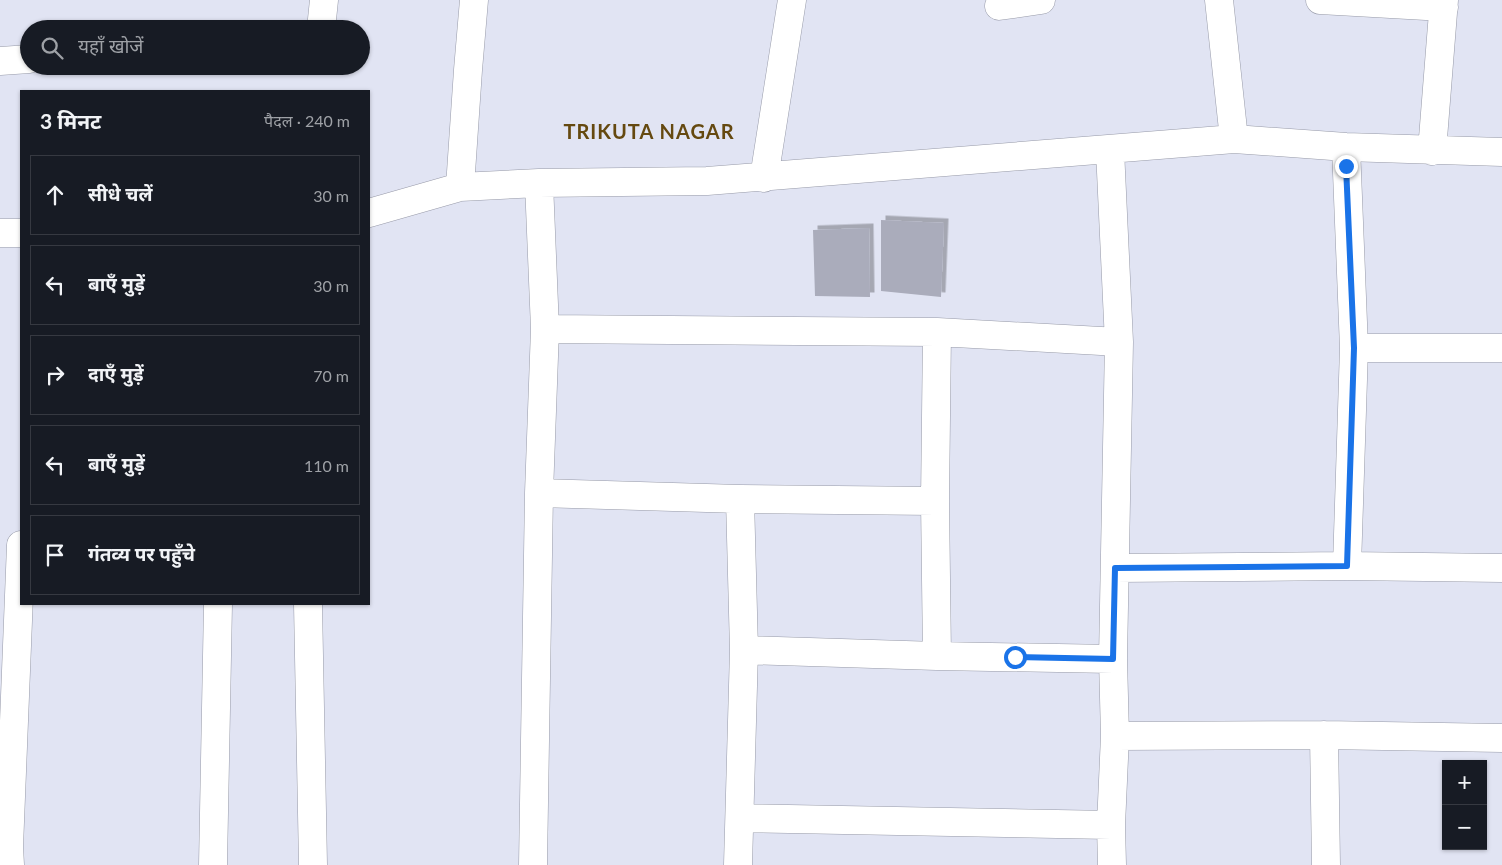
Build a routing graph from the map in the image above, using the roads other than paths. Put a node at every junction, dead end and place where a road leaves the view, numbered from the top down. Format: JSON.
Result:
{"nodes":[{"id":1,"x":324,"y":0,"type":"edge"},
{"id":2,"x":474,"y":0,"type":"edge"},
{"id":3,"x":792,"y":0,"type":"edge"},
{"id":4,"x":1041,"y":0,"type":"edge"},
{"id":5,"x":1219,"y":0,"type":"edge"},
{"id":6,"x":1320,"y":0,"type":"edge"},
{"id":7,"x":1444,"y":3,"type":"edge"},
{"id":8,"x":999,"y":6,"type":"dead end"},
{"id":9,"x":322,"y":20,"type":"edge"},
{"id":10,"x":20,"y":60,"type":"edge"},
{"id":11,"x":0,"y":61,"type":"edge"},
{"id":12,"x":1234,"y":139,"type":"junction"},
{"id":13,"x":1346,"y":147,"type":"junction"},
{"id":14,"x":1110,"y":150,"type":"junction"},
{"id":15,"x":1432,"y":151,"type":"junction"},
{"id":16,"x":1502,"y":152,"type":"edge"},
{"id":17,"x":764,"y":178,"type":"junction"},
{"id":18,"x":539,"y":183,"type":"junction"},
{"id":19,"x":460,"y":187,"type":"junction"},
{"id":20,"x":370,"y":213,"type":"edge"},
{"id":21,"x":0,"y":233,"type":"edge"},
{"id":22,"x":20,"y":233,"type":"edge"},
{"id":23,"x":544,"y":330,"type":"junction"},
{"id":24,"x":937,"y":332,"type":"junction"},
{"id":25,"x":1119,"y":342,"type":"junction"},
{"id":26,"x":1354,"y":348,"type":"junction"},
{"id":27,"x":1502,"y":348,"type":"edge"},
{"id":28,"x":539,"y":492,"type":"junction"},
{"id":29,"x":740,"y":499,"type":"junction"},
{"id":30,"x":935,"y":500,"type":"junction"},
{"id":31,"x":20,"y":566,"type":"edge"},
{"id":32,"x":1347,"y":566,"type":"junction"},
{"id":33,"x":1115,"y":568,"type":"junction"},
{"id":34,"x":1502,"y":568,"type":"edge"},
{"id":35,"x":218,"y":605,"type":"edge"},
{"id":36,"x":308,"y":605,"type":"edge"},
{"id":37,"x":744,"y":650,"type":"junction"},
{"id":38,"x":937,"y":656,"type":"junction"},
{"id":39,"x":1113,"y":659,"type":"junction"},
{"id":40,"x":1324,"y":735,"type":"junction"},
{"id":41,"x":1115,"y":736,"type":"junction"},
{"id":42,"x":1502,"y":738,"type":"edge"},
{"id":43,"x":740,"y":818,"type":"junction"},
{"id":44,"x":1111,"y":824,"type":"junction"},
{"id":45,"x":6,"y":853,"type":"edge"},
{"id":46,"x":213,"y":865,"type":"edge"},
{"id":47,"x":314,"y":865,"type":"edge"},
{"id":48,"x":533,"y":865,"type":"edge"},
{"id":49,"x":738,"y":865,"type":"edge"},
{"id":50,"x":1112,"y":865,"type":"edge"},
{"id":51,"x":1326,"y":865,"type":"edge"}],
"edges":[{"from":1,"to":9,"type":"street"},
{"from":2,"to":19,"type":"street"},
{"from":3,"to":17,"type":"street"},
{"from":4,"to":8,"type":"street"},
{"from":5,"to":12,"type":"street"},
{"from":6,"to":7,"type":"street"},
{"from":7,"to":15,"type":"street"},
{"from":10,"to":11,"type":"street"},
{"from":12,"to":13,"type":"street"},
{"from":12,"to":14,"type":"street"},
{"from":13,"to":15,"type":"street"},
{"from":13,"to":26,"type":"street"},
{"from":14,"to":17,"type":"street"},
{"from":14,"to":25,"type":"street"},
{"from":15,"to":16,"type":"street"},
{"from":17,"to":18,"type":"street"},
{"from":18,"to":19,"type":"street"},
{"from":18,"to":23,"type":"street"},
{"from":19,"to":20,"type":"street"},
{"from":21,"to":22,"type":"street"},
{"from":23,"to":24,"type":"street"},
{"from":23,"to":28,"type":"street"},
{"from":24,"to":25,"type":"street"},
{"from":24,"to":30,"type":"street"},
{"from":25,"to":33,"type":"street"},
{"from":26,"to":27,"type":"street"},
{"from":26,"to":32,"type":"street"},
{"from":28,"to":29,"type":"street"},
{"from":28,"to":48,"type":"street"},
{"from":29,"to":30,"type":"street"},
{"from":29,"to":37,"type":"street"},
{"from":30,"to":38,"type":"street"},
{"from":31,"to":45,"type":"street"},
{"from":32,"to":33,"type":"street"},
{"from":32,"to":34,"type":"street"},
{"from":33,"to":39,"type":"street"},
{"from":35,"to":46,"type":"street"},
{"from":36,"to":47,"type":"street"},
{"from":37,"to":38,"type":"street"},
{"from":37,"to":43,"type":"street"},
{"from":38,"to":39,"type":"street"},
{"from":39,"to":41,"type":"street"},
{"from":40,"to":41,"type":"street"},
{"from":40,"to":42,"type":"street"},
{"from":40,"to":51,"type":"street"},
{"from":41,"to":44,"type":"street"},
{"from":43,"to":44,"type":"street"},
{"from":43,"to":49,"type":"street"},
{"from":44,"to":50,"type":"street"}]}
